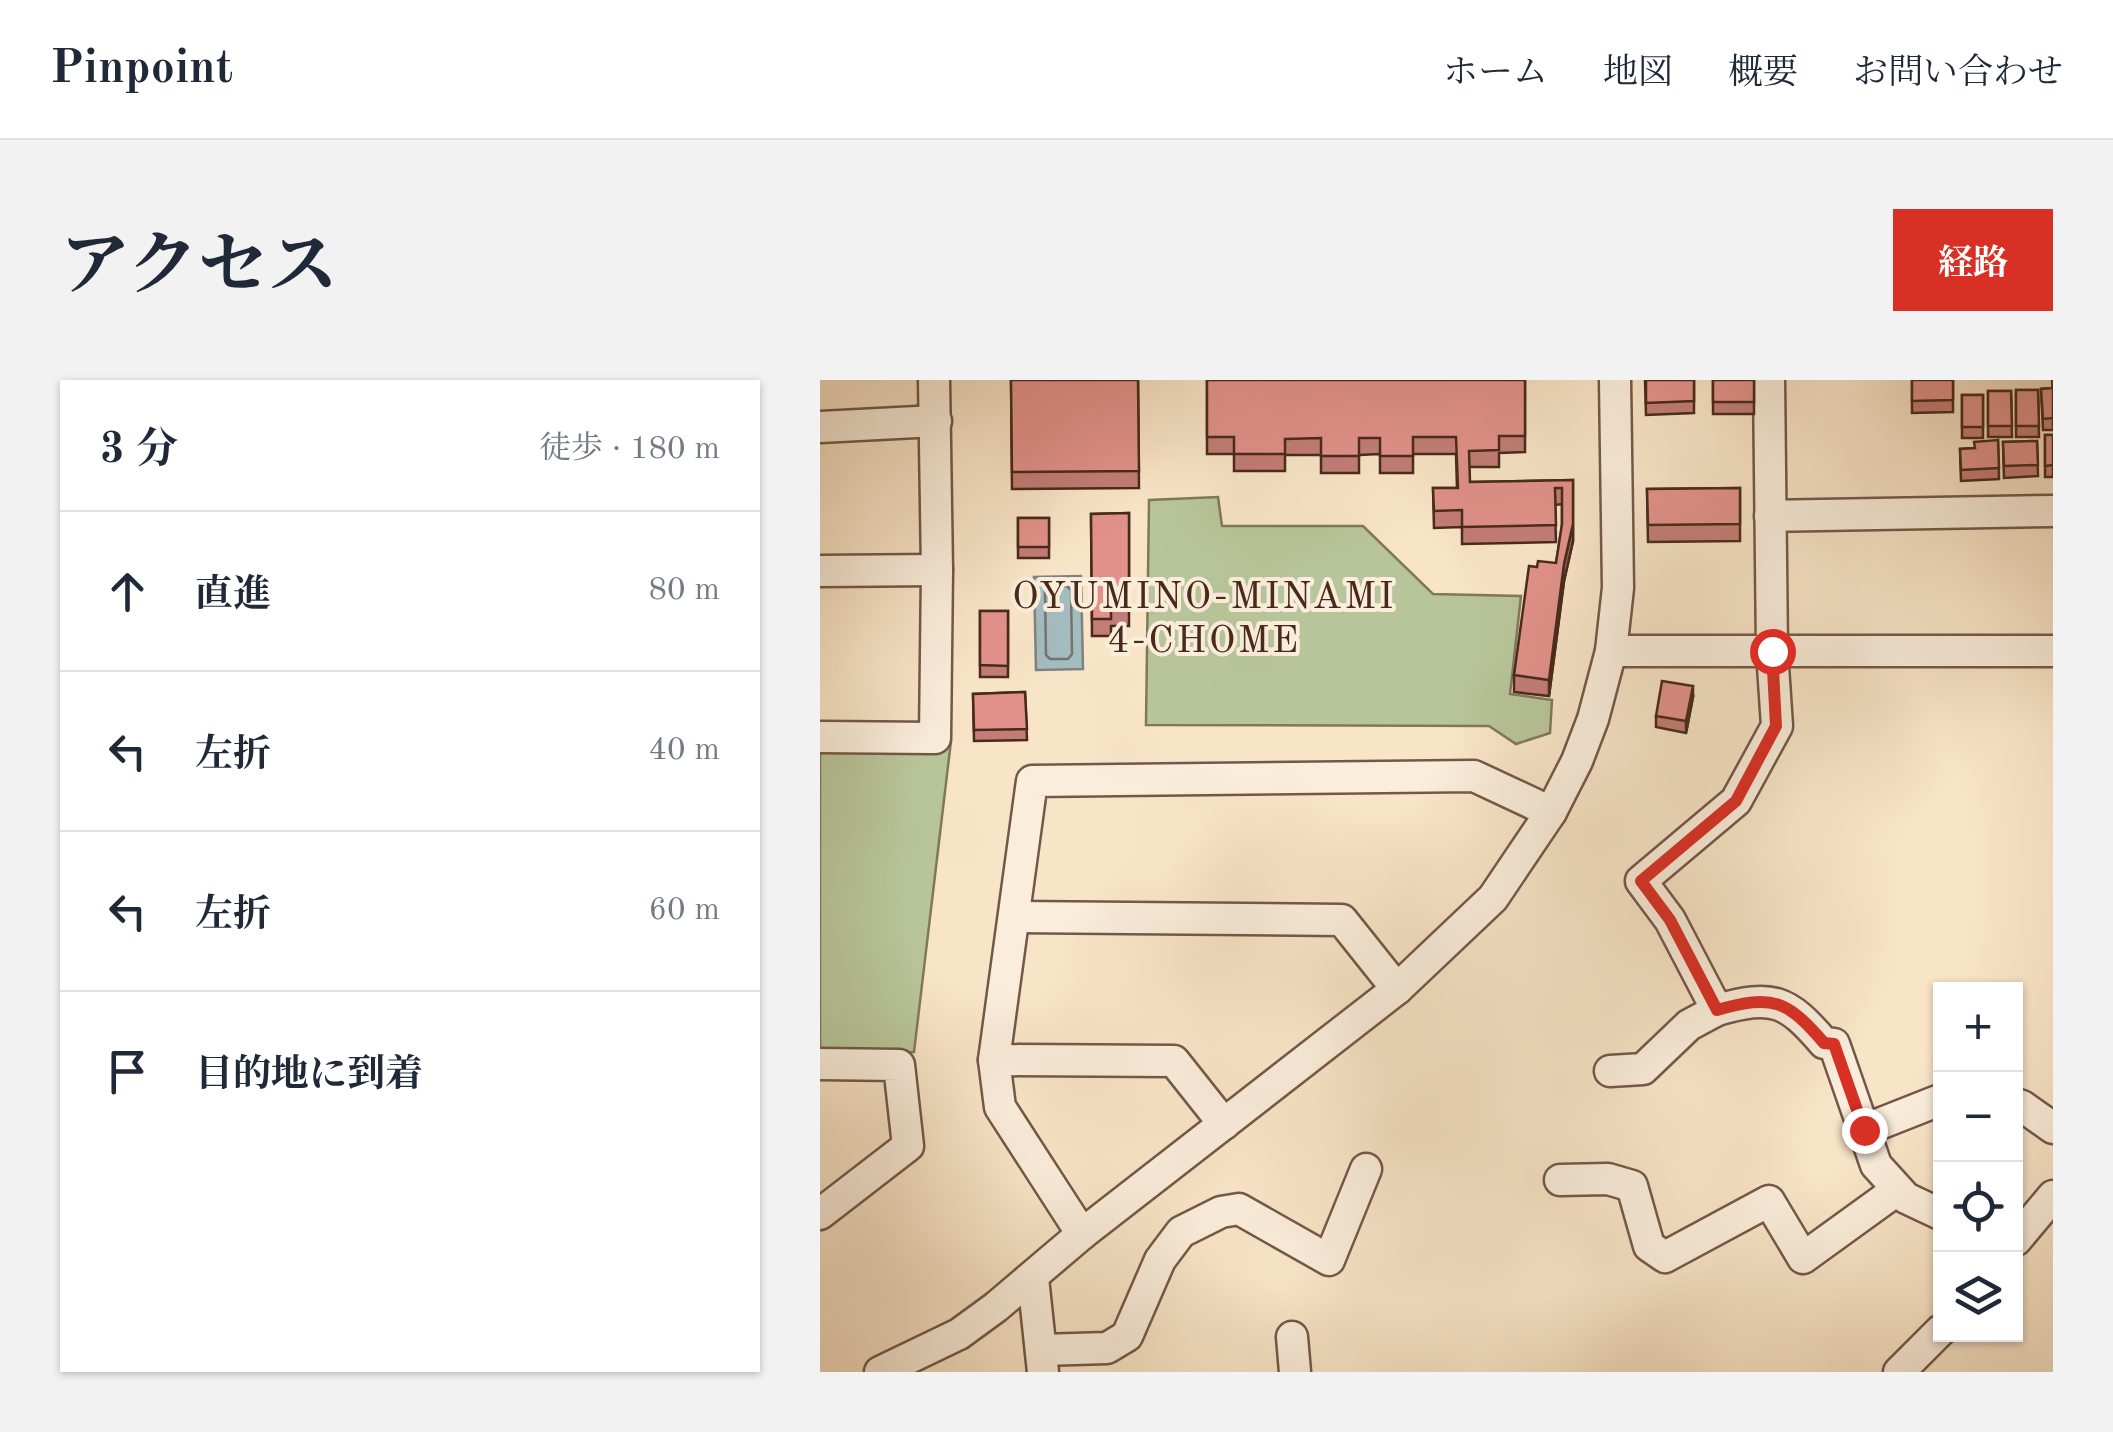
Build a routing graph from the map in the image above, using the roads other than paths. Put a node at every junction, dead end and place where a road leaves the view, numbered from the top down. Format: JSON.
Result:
{"nodes":[{"id":1,"x":934,"y":380,"type":"edge"},
{"id":2,"x":1615,"y":380,"type":"edge"},
{"id":3,"x":1627,"y":380,"type":"edge"},
{"id":4,"x":1769,"y":380,"type":"edge"},
{"id":5,"x":936,"y":421,"type":"junction"},
{"id":6,"x":820,"y":427,"type":"edge"},
{"id":7,"x":2053,"y":511,"type":"edge"},
{"id":8,"x":1770,"y":516,"type":"junction"},
{"id":9,"x":820,"y":570,"type":"edge"},
{"id":10,"x":938,"y":570,"type":"junction"},
{"id":11,"x":1610,"y":651,"type":"junction"},
{"id":12,"x":1772,"y":651,"type":"junction"},
{"id":13,"x":2053,"y":651,"type":"edge"},
{"id":14,"x":820,"y":737,"type":"edge"},
{"id":15,"x":1551,"y":812,"type":"junction"},
{"id":16,"x":1014,"y":917,"type":"junction"},
{"id":17,"x":1397,"y":989,"type":"junction"},
{"id":18,"x":1717,"y":1010,"type":"junction"},
{"id":19,"x":994,"y":1060,"type":"junction"},
{"id":20,"x":820,"y":1064,"type":"edge"},
{"id":21,"x":1610,"y":1071,"type":"dead end"},
{"id":22,"x":1933,"y":1103,"type":"edge"},
{"id":23,"x":2023,"y":1109,"type":"edge"},
{"id":24,"x":1224,"y":1124,"type":"junction"},
{"id":25,"x":2053,"y":1128,"type":"edge"},
{"id":26,"x":1864,"y":1130,"type":"junction"},
{"id":27,"x":1366,"y":1170,"type":"dead end"},
{"id":28,"x":1560,"y":1180,"type":"dead end"},
{"id":29,"x":1898,"y":1190,"type":"junction"},
{"id":30,"x":2053,"y":1196,"type":"edge"},
{"id":31,"x":1933,"y":1211,"type":"edge"},
{"id":32,"x":820,"y":1214,"type":"edge"},
{"id":33,"x":2023,"y":1232,"type":"edge"},
{"id":34,"x":1082,"y":1234,"type":"junction"},
{"id":35,"x":1032,"y":1278,"type":"junction"},
{"id":36,"x":1292,"y":1337,"type":"dead end"},
{"id":37,"x":1933,"y":1338,"type":"edge"},
{"id":38,"x":1042,"y":1361,"type":"edge"},
{"id":39,"x":880,"y":1372,"type":"edge"},
{"id":40,"x":1295,"y":1372,"type":"edge"},
{"id":41,"x":1899,"y":1372,"type":"edge"}],
"edges":[{"from":1,"to":5,"type":"street"},
{"from":2,"to":3,"type":"street"},
{"from":2,"to":11,"type":"street"},
{"from":4,"to":8,"type":"street"},
{"from":5,"to":6,"type":"street"},
{"from":5,"to":10,"type":"street"},
{"from":7,"to":8,"type":"street"},
{"from":8,"to":12,"type":"street"},
{"from":9,"to":10,"type":"street"},
{"from":10,"to":14,"type":"street"},
{"from":11,"to":12,"type":"street"},
{"from":11,"to":15,"type":"street"},
{"from":12,"to":13,"type":"street"},
{"from":12,"to":18,"type":"street"},
{"from":15,"to":16,"type":"street"},
{"from":15,"to":17,"type":"street"},
{"from":16,"to":17,"type":"street"},
{"from":16,"to":19,"type":"street"},
{"from":17,"to":24,"type":"street"},
{"from":18,"to":21,"type":"street"},
{"from":18,"to":26,"type":"street"},
{"from":19,"to":24,"type":"street"},
{"from":19,"to":34,"type":"street"},
{"from":20,"to":32,"type":"street"},
{"from":22,"to":26,"type":"street"},
{"from":23,"to":25,"type":"street"},
{"from":24,"to":34,"type":"street"},
{"from":26,"to":29,"type":"street"},
{"from":27,"to":38,"type":"street"},
{"from":28,"to":29,"type":"street"},
{"from":29,"to":31,"type":"street"},
{"from":30,"to":33,"type":"street"},
{"from":34,"to":35,"type":"street"},
{"from":35,"to":38,"type":"street"},
{"from":35,"to":39,"type":"street"},
{"from":36,"to":40,"type":"street"},
{"from":37,"to":41,"type":"street"}]}
